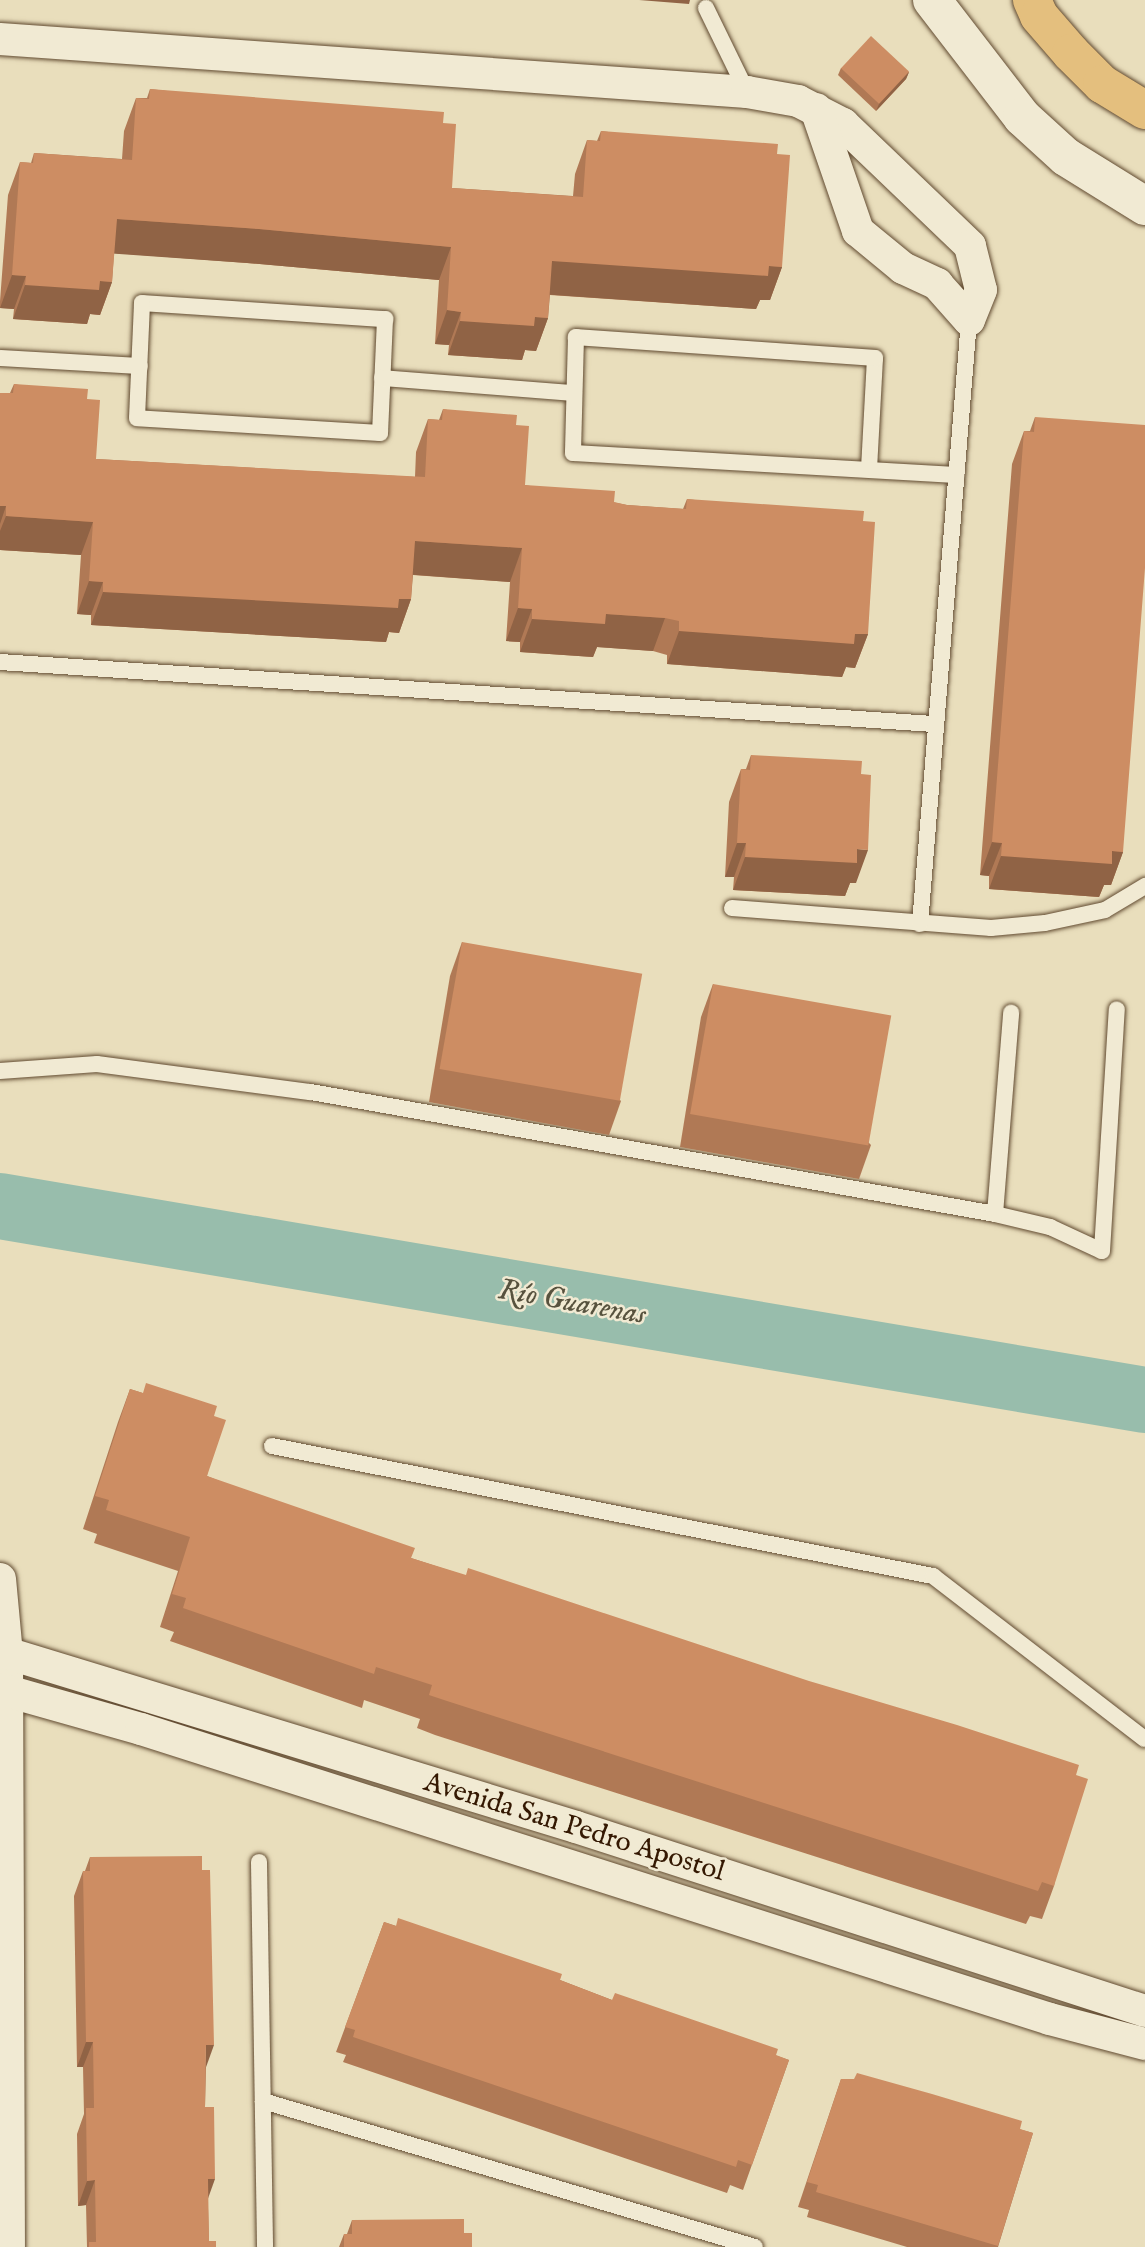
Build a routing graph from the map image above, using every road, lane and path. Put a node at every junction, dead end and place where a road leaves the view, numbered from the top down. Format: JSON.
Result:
{"nodes":[{"id":1,"x":932,"y":0,"type":"edge"},
{"id":2,"x":1032,"y":0,"type":"edge"},
{"id":3,"x":706,"y":8,"type":"dead end"},
{"id":4,"x":0,"y":38,"type":"edge"},
{"id":5,"x":747,"y":93,"type":"junction"},
{"id":6,"x":816,"y":109,"type":"junction"},
{"id":7,"x":1145,"y":110,"type":"edge"},
{"id":8,"x":1145,"y":206,"type":"edge"},
{"id":9,"x":970,"y":320,"type":"junction"},
{"id":10,"x":0,"y":358,"type":"edge"},
{"id":11,"x":140,"y":366,"type":"junction"},
{"id":12,"x":382,"y":378,"type":"junction"},
{"id":13,"x":572,"y":393,"type":"junction"},
{"id":14,"x":869,"y":469,"type":"junction"},
{"id":15,"x":956,"y":475,"type":"junction"},
{"id":16,"x":0,"y":662,"type":"edge"},
{"id":17,"x":934,"y":724,"type":"junction"},
{"id":18,"x":1145,"y":886,"type":"edge"},
{"id":19,"x":732,"y":908,"type":"dead end"},
{"id":20,"x":920,"y":925,"type":"junction"},
{"id":21,"x":1117,"y":1009,"type":"dead end"},
{"id":22,"x":1011,"y":1013,"type":"dead end"},
{"id":23,"x":0,"y":1071,"type":"edge"},
{"id":24,"x":995,"y":1214,"type":"junction"},
{"id":25,"x":272,"y":1446,"type":"dead end"},
{"id":26,"x":0,"y":1579,"type":"edge"},
{"id":27,"x":4,"y":1653,"type":"edge"},
{"id":28,"x":3,"y":1690,"type":"edge"},
{"id":29,"x":1145,"y":1739,"type":"edge"},
{"id":30,"x":259,"y":1862,"type":"dead end"},
{"id":31,"x":1145,"y":2011,"type":"edge"},
{"id":32,"x":1145,"y":2044,"type":"edge"},
{"id":33,"x":263,"y":2101,"type":"junction"},
{"id":34,"x":732,"y":2244,"type":"edge"},
{"id":35,"x":9,"y":2247,"type":"edge"},
{"id":36,"x":265,"y":2247,"type":"edge"},
{"id":37,"x":755,"y":2247,"type":"edge"}],
"edges":[{"from":1,"to":8,"type":"main road"},
{"from":2,"to":7,"type":"highway"},
{"from":3,"to":5,"type":"lane"},
{"from":4,"to":5,"type":"street"},
{"from":5,"to":6,"type":"street"},
{"from":6,"to":9,"type":"street"},
{"from":6,"to":9,"type":"street"},
{"from":9,"to":15,"type":"lane"},
{"from":10,"to":11,"type":"lane"},
{"from":11,"to":12,"type":"lane"},
{"from":11,"to":12,"type":"lane"},
{"from":12,"to":13,"type":"lane"},
{"from":13,"to":14,"type":"lane"},
{"from":13,"to":14,"type":"lane"},
{"from":14,"to":15,"type":"lane"},
{"from":15,"to":17,"type":"lane"},
{"from":16,"to":17,"type":"lane"},
{"from":17,"to":20,"type":"lane"},
{"from":18,"to":20,"type":"lane"},
{"from":19,"to":20,"type":"lane"},
{"from":21,"to":24,"type":"lane"},
{"from":22,"to":24,"type":"lane"},
{"from":23,"to":24,"type":"lane"},
{"from":25,"to":29,"type":"lane"},
{"from":26,"to":27,"type":"street"},
{"from":27,"to":28,"type":"street"},
{"from":27,"to":31,"type":"street","name":"Avenida San Pedro Apostol"},
{"from":28,"to":32,"type":"street","name":"Avenida San Pedro Apostol"},
{"from":28,"to":35,"type":"street"},
{"from":30,"to":33,"type":"lane"},
{"from":33,"to":34,"type":"lane"},
{"from":33,"to":36,"type":"lane"},
{"from":34,"to":37,"type":"lane"}]}
